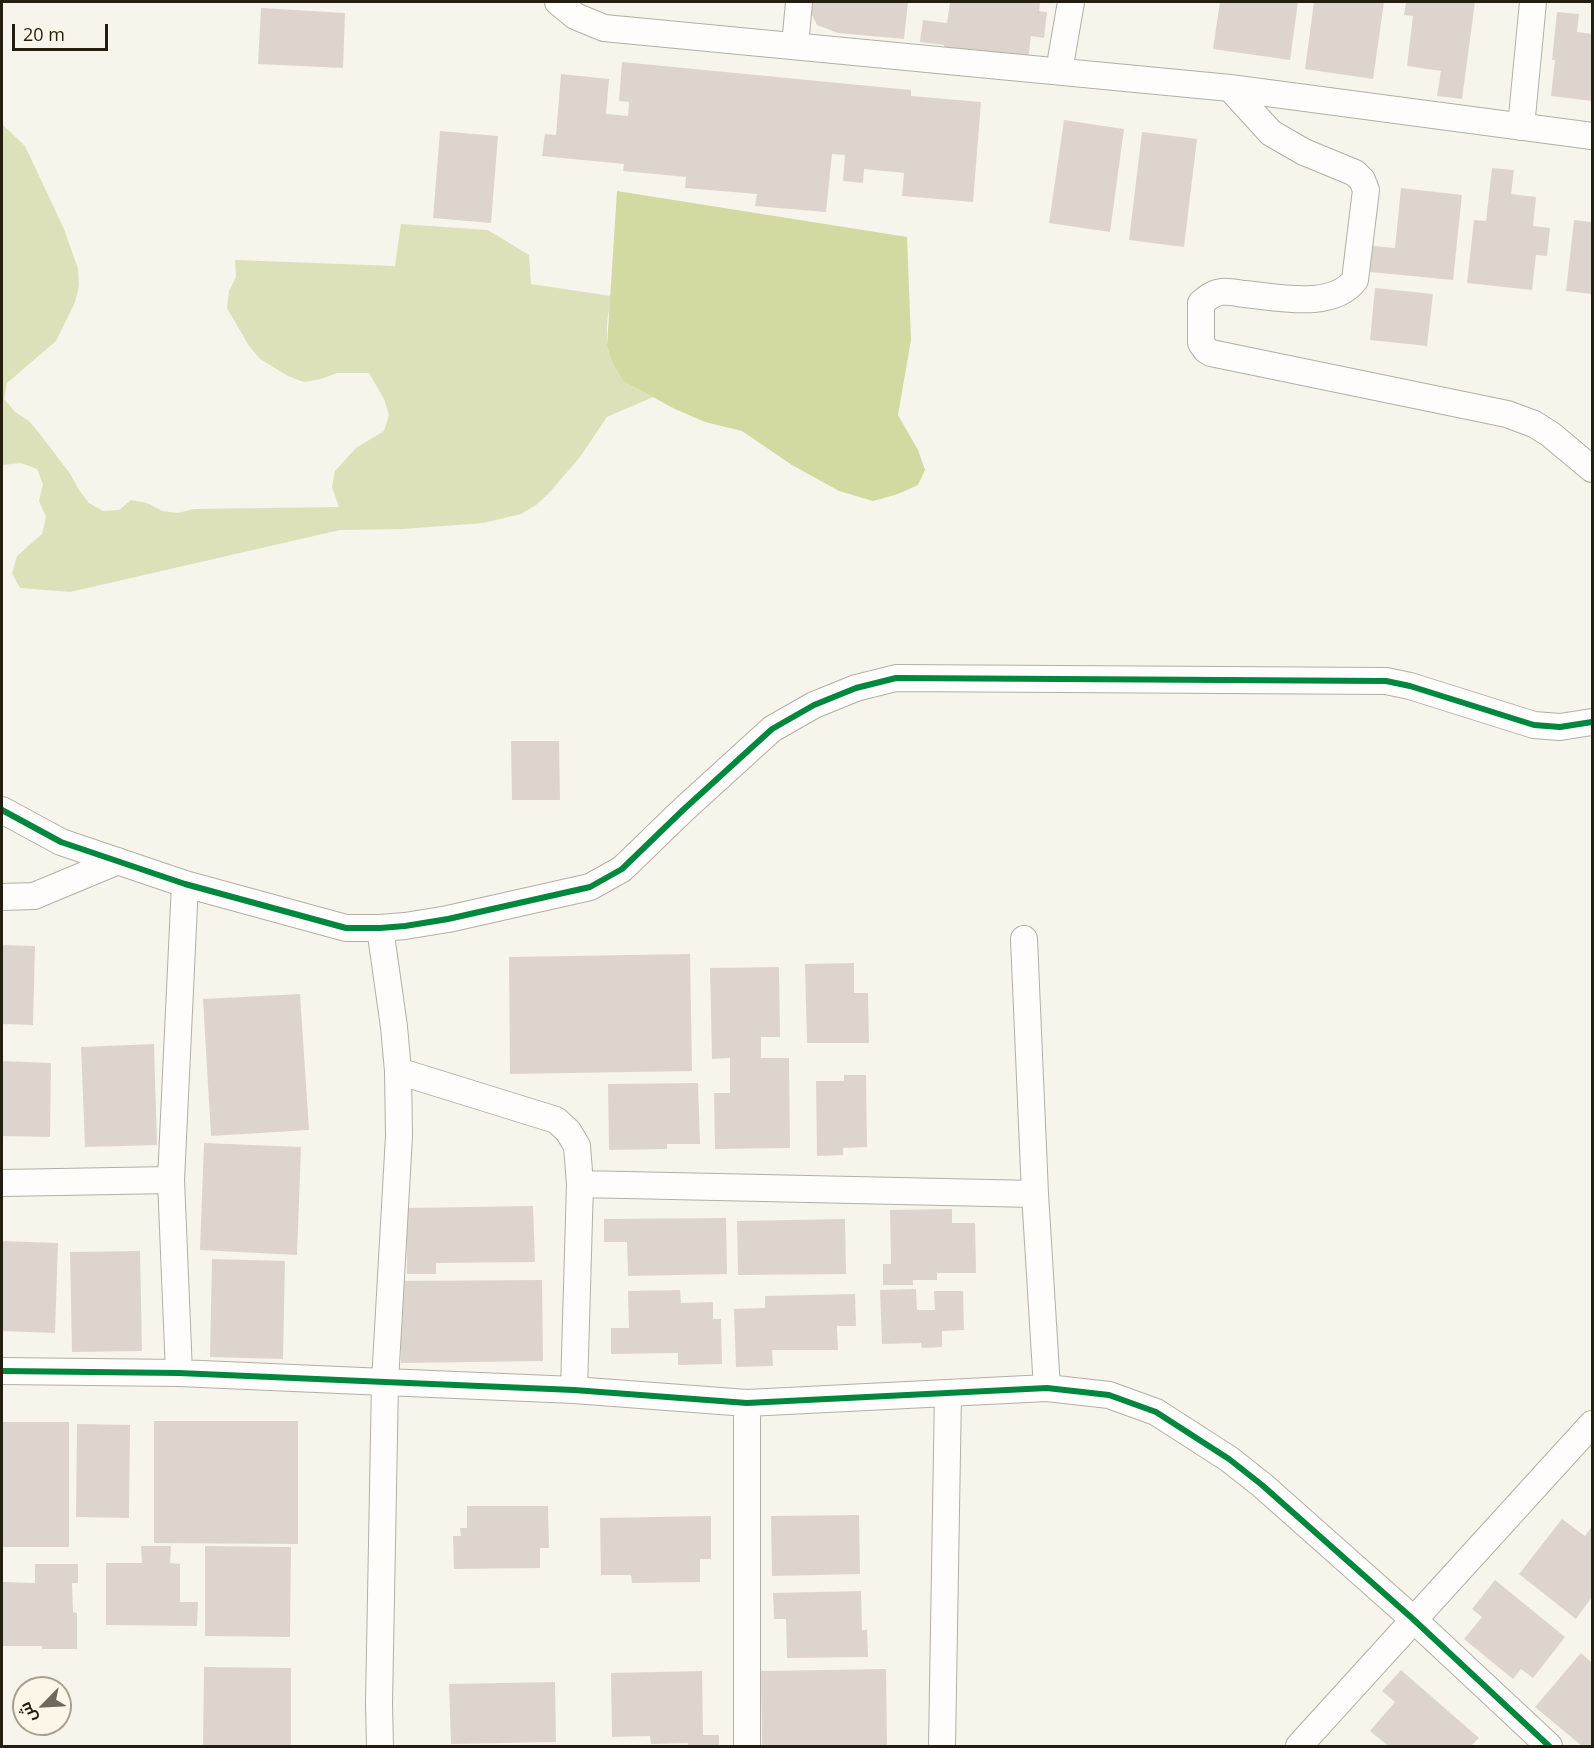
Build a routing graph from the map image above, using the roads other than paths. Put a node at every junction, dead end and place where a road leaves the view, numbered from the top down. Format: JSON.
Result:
{"nodes":[{"id":1,"x":558,"y":2,"type":"edge"},
{"id":2,"x":799,"y":2,"type":"edge"},
{"id":3,"x":1071,"y":2,"type":"edge"},
{"id":4,"x":1533,"y":2,"type":"edge"},
{"id":5,"x":795,"y":46,"type":"junction"},
{"id":6,"x":1059,"y":71,"type":"junction"},
{"id":7,"x":1230,"y":88,"type":"junction"},
{"id":8,"x":1521,"y":127,"type":"junction"},
{"id":9,"x":1593,"y":136,"type":"edge"},
{"id":10,"x":1593,"y":469,"type":"edge"},
{"id":11,"x":1593,"y":722,"type":"edge"},
{"id":12,"x":2,"y":810,"type":"edge"},
{"id":13,"x":118,"y":861,"type":"junction"},
{"id":14,"x":185,"y":884,"type":"junction"},
{"id":15,"x":2,"y":897,"type":"edge"},
{"id":16,"x":380,"y":928,"type":"junction"},
{"id":17,"x":1024,"y":939,"type":"dead end"},
{"id":18,"x":398,"y":1071,"type":"junction"},
{"id":19,"x":171,"y":1180,"type":"junction"},
{"id":20,"x":2,"y":1183,"type":"edge"},
{"id":21,"x":580,"y":1184,"type":"junction"},
{"id":22,"x":1035,"y":1194,"type":"junction"},
{"id":23,"x":2,"y":1371,"type":"edge"},
{"id":24,"x":179,"y":1373,"type":"junction"},
{"id":25,"x":385,"y":1382,"type":"junction"},
{"id":26,"x":1047,"y":1389,"type":"junction"},
{"id":27,"x":574,"y":1390,"type":"junction"},
{"id":28,"x":948,"y":1393,"type":"junction"},
{"id":29,"x":747,"y":1403,"type":"junction"},
{"id":30,"x":1591,"y":1428,"type":"edge"},
{"id":31,"x":1413,"y":1619,"type":"junction"},
{"id":32,"x":380,"y":1746,"type":"edge"},
{"id":33,"x":747,"y":1746,"type":"edge"},
{"id":34,"x":942,"y":1746,"type":"edge"},
{"id":35,"x":1299,"y":1746,"type":"edge"},
{"id":36,"x":1549,"y":1746,"type":"edge"}],
"edges":[{"from":1,"to":5,"type":"street"},
{"from":2,"to":5,"type":"street"},
{"from":3,"to":6,"type":"street"},
{"from":4,"to":8,"type":"street"},
{"from":5,"to":6,"type":"street"},
{"from":6,"to":7,"type":"street"},
{"from":7,"to":8,"type":"street"},
{"from":7,"to":10,"type":"street"},
{"from":8,"to":9,"type":"street"},
{"from":11,"to":16,"type":"street"},
{"from":12,"to":13,"type":"street"},
{"from":13,"to":14,"type":"street"},
{"from":13,"to":15,"type":"street"},
{"from":14,"to":16,"type":"street"},
{"from":14,"to":19,"type":"street"},
{"from":16,"to":18,"type":"street"},
{"from":17,"to":22,"type":"street"},
{"from":18,"to":21,"type":"street"},
{"from":18,"to":25,"type":"street"},
{"from":19,"to":20,"type":"street"},
{"from":19,"to":24,"type":"street"},
{"from":21,"to":22,"type":"street"},
{"from":21,"to":27,"type":"street"},
{"from":22,"to":26,"type":"street"},
{"from":23,"to":24,"type":"street"},
{"from":24,"to":25,"type":"street"},
{"from":25,"to":27,"type":"street"},
{"from":25,"to":32,"type":"street"},
{"from":26,"to":28,"type":"street"},
{"from":26,"to":31,"type":"street"},
{"from":27,"to":29,"type":"street"},
{"from":28,"to":29,"type":"street"},
{"from":28,"to":34,"type":"street"},
{"from":29,"to":33,"type":"street"},
{"from":30,"to":31,"type":"street"},
{"from":31,"to":35,"type":"street"},
{"from":31,"to":36,"type":"street"}]}
